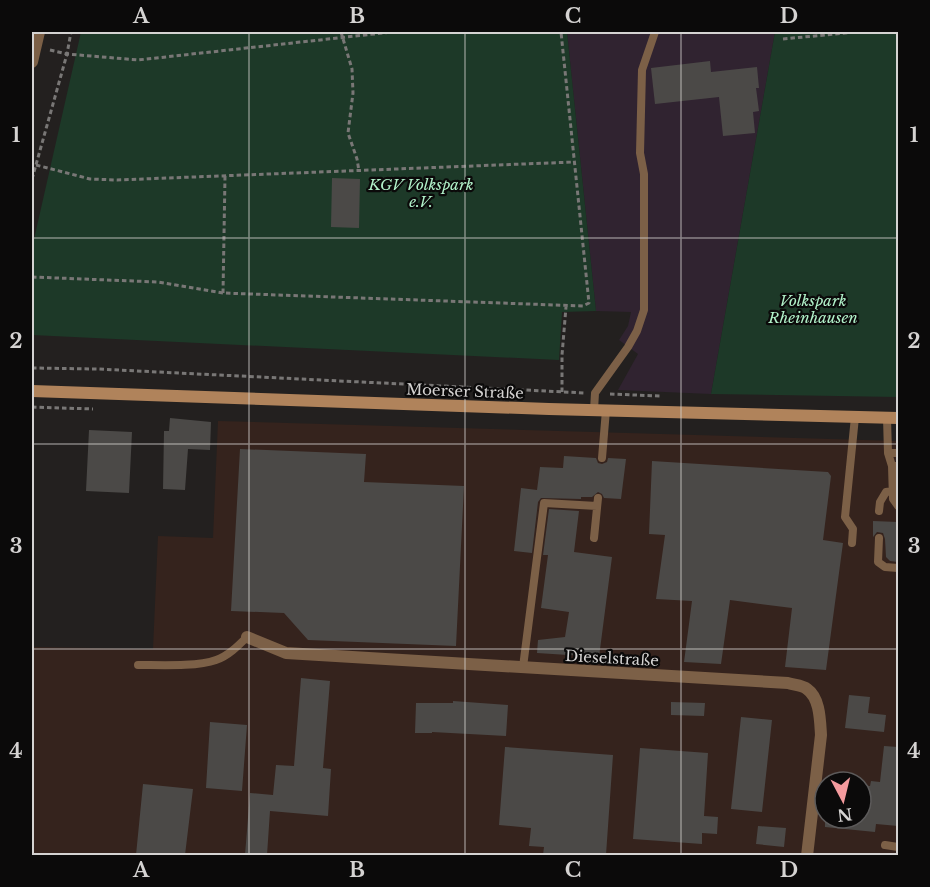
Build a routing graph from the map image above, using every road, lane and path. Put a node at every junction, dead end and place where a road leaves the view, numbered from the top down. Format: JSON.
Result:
{"nodes":[{"id":1,"x":39,"y":32,"type":"edge"},
{"id":2,"x":71,"y":32,"type":"edge"},
{"id":3,"x":341,"y":32,"type":"edge"},
{"id":4,"x":392,"y":32,"type":"edge"},
{"id":5,"x":561,"y":32,"type":"edge"},
{"id":6,"x":655,"y":32,"type":"edge"},
{"id":7,"x":856,"y":32,"type":"edge"},
{"id":8,"x":343,"y":37,"type":"junction"},
{"id":9,"x":783,"y":39,"type":"dead end"},
{"id":10,"x":36,"y":47,"type":"junction"},
{"id":11,"x":67,"y":54,"type":"junction"},
{"id":12,"x":32,"y":62,"type":"edge"},
{"id":13,"x":574,"y":162,"type":"junction"},
{"id":14,"x":36,"y":165,"type":"junction"},
{"id":15,"x":358,"y":171,"type":"junction"},
{"id":16,"x":225,"y":176,"type":"junction"},
{"id":17,"x":32,"y":179,"type":"edge"},
{"id":18,"x":32,"y":277,"type":"edge"},
{"id":19,"x":223,"y":293,"type":"junction"},
{"id":20,"x":566,"y":307,"type":"junction"},
{"id":21,"x":32,"y":368,"type":"edge"},
{"id":22,"x":32,"y":391,"type":"edge"},
{"id":23,"x":562,"y":392,"type":"junction"},
{"id":24,"x":595,"y":393,"type":"junction"},
{"id":25,"x":665,"y":396,"type":"dead end"},
{"id":26,"x":600,"y":410,"type":"junction"},
{"id":27,"x":855,"y":417,"type":"junction"},
{"id":28,"x":893,"y":418,"type":"edge"},
{"id":29,"x":888,"y":453,"type":"junction"},
{"id":30,"x":898,"y":453,"type":"edge"},
{"id":31,"x":602,"y":458,"type":"dead end"},
{"id":32,"x":895,"y":466,"type":"edge"},
{"id":33,"x":896,"y":494,"type":"edge"},
{"id":34,"x":598,"y":498,"type":"dead end"},
{"id":35,"x":597,"y":507,"type":"junction"},
{"id":36,"x":879,"y":511,"type":"dead end"},
{"id":37,"x":594,"y":538,"type":"dead end"},
{"id":38,"x":879,"y":538,"type":"dead end"},
{"id":39,"x":852,"y":543,"type":"dead end"},
{"id":40,"x":898,"y":568,"type":"edge"},
{"id":41,"x":247,"y":637,"type":"joint"},
{"id":42,"x":138,"y":665,"type":"dead end"},
{"id":43,"x":523,"y":667,"type":"junction"},
{"id":44,"x":885,"y":846,"type":"dead end"},
{"id":45,"x":898,"y":847,"type":"edge"},
{"id":46,"x":807,"y":855,"type":"edge"}],
"edges":[{"from":1,"to":10,"type":"street"},
{"from":2,"to":11,"type":"path"},
{"from":3,"to":8,"type":"path"},
{"from":4,"to":8,"type":"path"},
{"from":5,"to":13,"type":"path"},
{"from":6,"to":24,"type":"lane"},
{"from":7,"to":9,"type":"path"},
{"from":8,"to":11,"type":"path"},
{"from":8,"to":15,"type":"path"},
{"from":10,"to":11,"type":"path"},
{"from":10,"to":12,"type":"street"},
{"from":11,"to":14,"type":"path"},
{"from":13,"to":15,"type":"path"},
{"from":13,"to":20,"type":"path"},
{"from":14,"to":16,"type":"path"},
{"from":14,"to":17,"type":"path"},
{"from":15,"to":16,"type":"path"},
{"from":16,"to":19,"type":"path"},
{"from":18,"to":19,"type":"path"},
{"from":19,"to":20,"type":"path"},
{"from":20,"to":23,"type":"path"},
{"from":21,"to":23,"type":"path"},
{"from":22,"to":26,"type":"main road","name":"Moerser Straße"},
{"from":23,"to":24,"type":"path"},
{"from":24,"to":25,"type":"path"},
{"from":24,"to":26,"type":"lane"},
{"from":26,"to":27,"type":"main road","name":"Moerser Straße"},
{"from":26,"to":31,"type":"lane"},
{"from":27,"to":28,"type":"main road","name":"Moerser Straße"},
{"from":27,"to":39,"type":"lane"},
{"from":28,"to":29,"type":"lane"},
{"from":29,"to":30,"type":"lane"},
{"from":29,"to":32,"type":"lane"},
{"from":32,"to":33,"type":"lane"},
{"from":33,"to":36,"type":"lane"},
{"from":34,"to":35,"type":"lane"},
{"from":35,"to":37,"type":"lane"},
{"from":35,"to":43,"type":"lane"},
{"from":38,"to":40,"type":"lane"},
{"from":41,"to":42,"type":"lane"},
{"from":41,"to":43,"type":"street","name":"Dieselstraße"},
{"from":43,"to":46,"type":"street","name":"Dieselstraße"},
{"from":44,"to":45,"type":"lane"}]}
